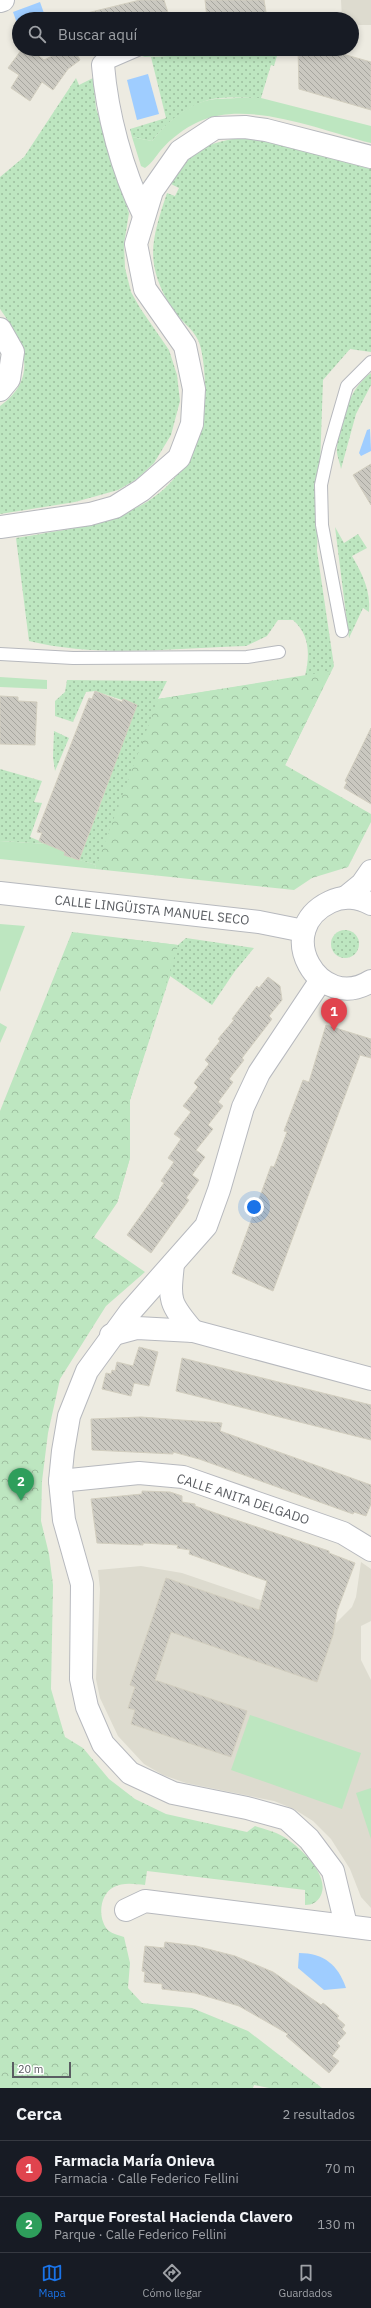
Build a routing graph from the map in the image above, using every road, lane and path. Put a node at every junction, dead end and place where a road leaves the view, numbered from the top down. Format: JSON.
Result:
{"nodes":[{"id":1,"x":3,"y":0,"type":"edge"},
{"id":2,"x":0,"y":1,"type":"edge"},
{"id":3,"x":124,"y":56,"type":"edge"},
{"id":4,"x":103,"y":65,"type":"joint"},
{"id":5,"x":371,"y":157,"type":"edge"},
{"id":6,"x":144,"y":215,"type":"junction"},
{"id":7,"x":0,"y":329,"type":"edge"},
{"id":8,"x":371,"y":362,"type":"edge"},
{"id":9,"x":0,"y":390,"type":"edge"},
{"id":10,"x":0,"y":527,"type":"edge"},
{"id":11,"x":342,"y":631,"type":"dead end"},
{"id":12,"x":279,"y":652,"type":"dead end"},
{"id":13,"x":0,"y":654,"type":"edge"},
{"id":14,"x":371,"y":870,"type":"edge"},
{"id":15,"x":0,"y":893,"type":"edge"},
{"id":16,"x":346,"y":897,"type":"junction"},
{"id":17,"x":371,"y":904,"type":"edge"},
{"id":18,"x":304,"y":931,"type":"junction"},
{"id":19,"x":321,"y":980,"type":"junction"},
{"id":20,"x":369,"y":984,"type":"edge"},
{"id":21,"x":173,"y":1264,"type":"junction"},
{"id":22,"x":139,"y":1303,"type":"junction"},
{"id":23,"x":163,"y":1329,"type":"junction"},
{"id":24,"x":193,"y":1331,"type":"junction"},
{"id":25,"x":111,"y":1335,"type":"junction"},
{"id":26,"x":371,"y":1379,"type":"edge"},
{"id":27,"x":60,"y":1481,"type":"junction"},
{"id":28,"x":371,"y":1550,"type":"edge"},
{"id":29,"x":126,"y":1910,"type":"dead end"},
{"id":30,"x":346,"y":1925,"type":"junction"},
{"id":31,"x":371,"y":1929,"type":"edge"}],
"edges":[{"from":1,"to":2,"type":"street"},
{"from":3,"to":4,"type":"lane"},
{"from":4,"to":6,"type":"street"},
{"from":5,"to":6,"type":"street"},
{"from":6,"to":10,"type":"street"},
{"from":7,"to":9,"type":"street"},
{"from":8,"to":11,"type":"lane"},
{"from":12,"to":13,"type":"lane"},
{"from":14,"to":16,"type":"street"},
{"from":15,"to":18,"type":"street","name":"CALLE LINGÜISTA MANUEL SECO"},
{"from":16,"to":17,"type":"street"},
{"from":16,"to":18,"type":"street"},
{"from":18,"to":19,"type":"street"},
{"from":19,"to":20,"type":"street"},
{"from":19,"to":21,"type":"street"},
{"from":21,"to":22,"type":"street"},
{"from":21,"to":24,"type":"street"},
{"from":22,"to":23,"type":"street"},
{"from":22,"to":24,"type":"street"},
{"from":22,"to":25,"type":"street"},
{"from":23,"to":24,"type":"street"},
{"from":23,"to":25,"type":"street"},
{"from":24,"to":26,"type":"street"},
{"from":25,"to":27,"type":"street"},
{"from":27,"to":28,"type":"street","name":"CALLE ANITA DELGADO"},
{"from":27,"to":30,"type":"street"},
{"from":29,"to":30,"type":"street"},
{"from":30,"to":31,"type":"street"}]}
